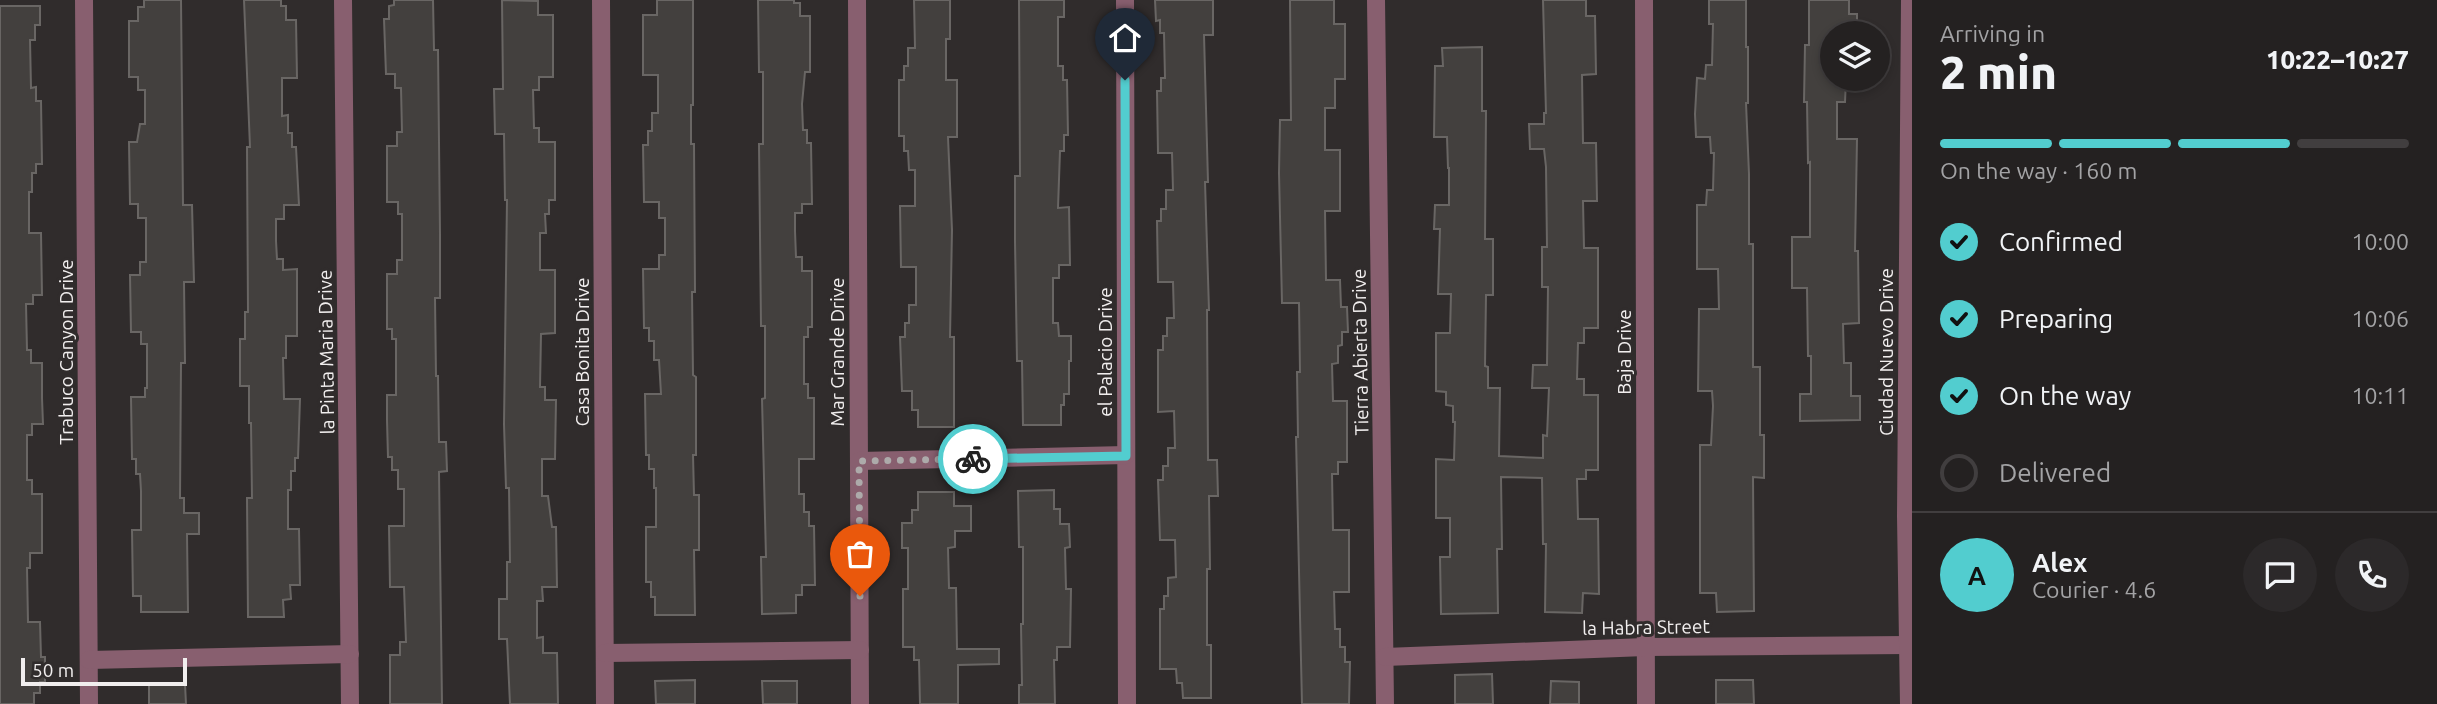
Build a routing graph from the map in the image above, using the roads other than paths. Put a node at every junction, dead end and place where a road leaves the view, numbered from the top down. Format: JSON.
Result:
{"nodes":[{"id":1,"x":84,"y":0,"type":"edge"},
{"id":2,"x":343,"y":0,"type":"edge"},
{"id":3,"x":601,"y":0,"type":"edge"},
{"id":4,"x":857,"y":0,"type":"edge"},
{"id":5,"x":1125,"y":0,"type":"edge"},
{"id":6,"x":1376,"y":0,"type":"edge"},
{"id":7,"x":1644,"y":0,"type":"edge"},
{"id":8,"x":1910,"y":0,"type":"edge"},
{"id":9,"x":1126,"y":456,"type":"junction"},
{"id":10,"x":859,"y":461,"type":"junction"},
{"id":11,"x":1909,"y":516,"type":"edge"},
{"id":12,"x":1908,"y":645,"type":"junction"},
{"id":13,"x":1645,"y":647,"type":"junction"},
{"id":14,"x":860,"y":650,"type":"junction"},
{"id":15,"x":605,"y":653,"type":"junction"},
{"id":16,"x":350,"y":654,"type":"junction"},
{"id":17,"x":1385,"y":657,"type":"junction"},
{"id":18,"x":89,"y":660,"type":"junction"},
{"id":19,"x":89,"y":704,"type":"edge"},
{"id":20,"x":350,"y":704,"type":"edge"},
{"id":21,"x":605,"y":704,"type":"edge"},
{"id":22,"x":860,"y":704,"type":"edge"},
{"id":23,"x":1127,"y":704,"type":"edge"},
{"id":24,"x":1385,"y":704,"type":"edge"},
{"id":25,"x":1646,"y":704,"type":"edge"},
{"id":26,"x":1909,"y":704,"type":"edge"}],
"edges":[{"from":1,"to":18,"type":"street","name":"Trabuco Canyon Drive"},
{"from":2,"to":16,"type":"street","name":"la Pinta Maria Drive"},
{"from":3,"to":15,"type":"street","name":"Casa Bonita Drive"},
{"from":4,"to":10,"type":"street","name":"Mar Grande Drive"},
{"from":5,"to":9,"type":"street","name":"el Palacio Drive"},
{"from":6,"to":17,"type":"street","name":"Tierra Abierta Drive"},
{"from":7,"to":13,"type":"street","name":"Baja Drive"},
{"from":8,"to":11,"type":"street","name":"Ciudad Nuevo Drive"},
{"from":9,"to":10,"type":"street"},
{"from":9,"to":23,"type":"street","name":"el Palacio Drive"},
{"from":10,"to":14,"type":"street","name":"Mar Grande Drive"},
{"from":11,"to":12,"type":"street","name":"Ciudad Nuevo Drive"},
{"from":12,"to":13,"type":"street","name":"la Habra Street"},
{"from":12,"to":26,"type":"street","name":"Ciudad Nuevo Drive"},
{"from":13,"to":17,"type":"street","name":"la Habra Street"},
{"from":13,"to":25,"type":"street","name":"Baja Drive"},
{"from":14,"to":15,"type":"street"},
{"from":14,"to":22,"type":"street","name":"Mar Grande Drive"},
{"from":15,"to":21,"type":"street","name":"Casa Bonita Drive"},
{"from":16,"to":18,"type":"street"},
{"from":16,"to":20,"type":"street","name":"la Pinta Maria Drive"},
{"from":17,"to":24,"type":"street","name":"Tierra Abierta Drive"},
{"from":18,"to":19,"type":"street","name":"Trabuco Canyon Drive"}]}
